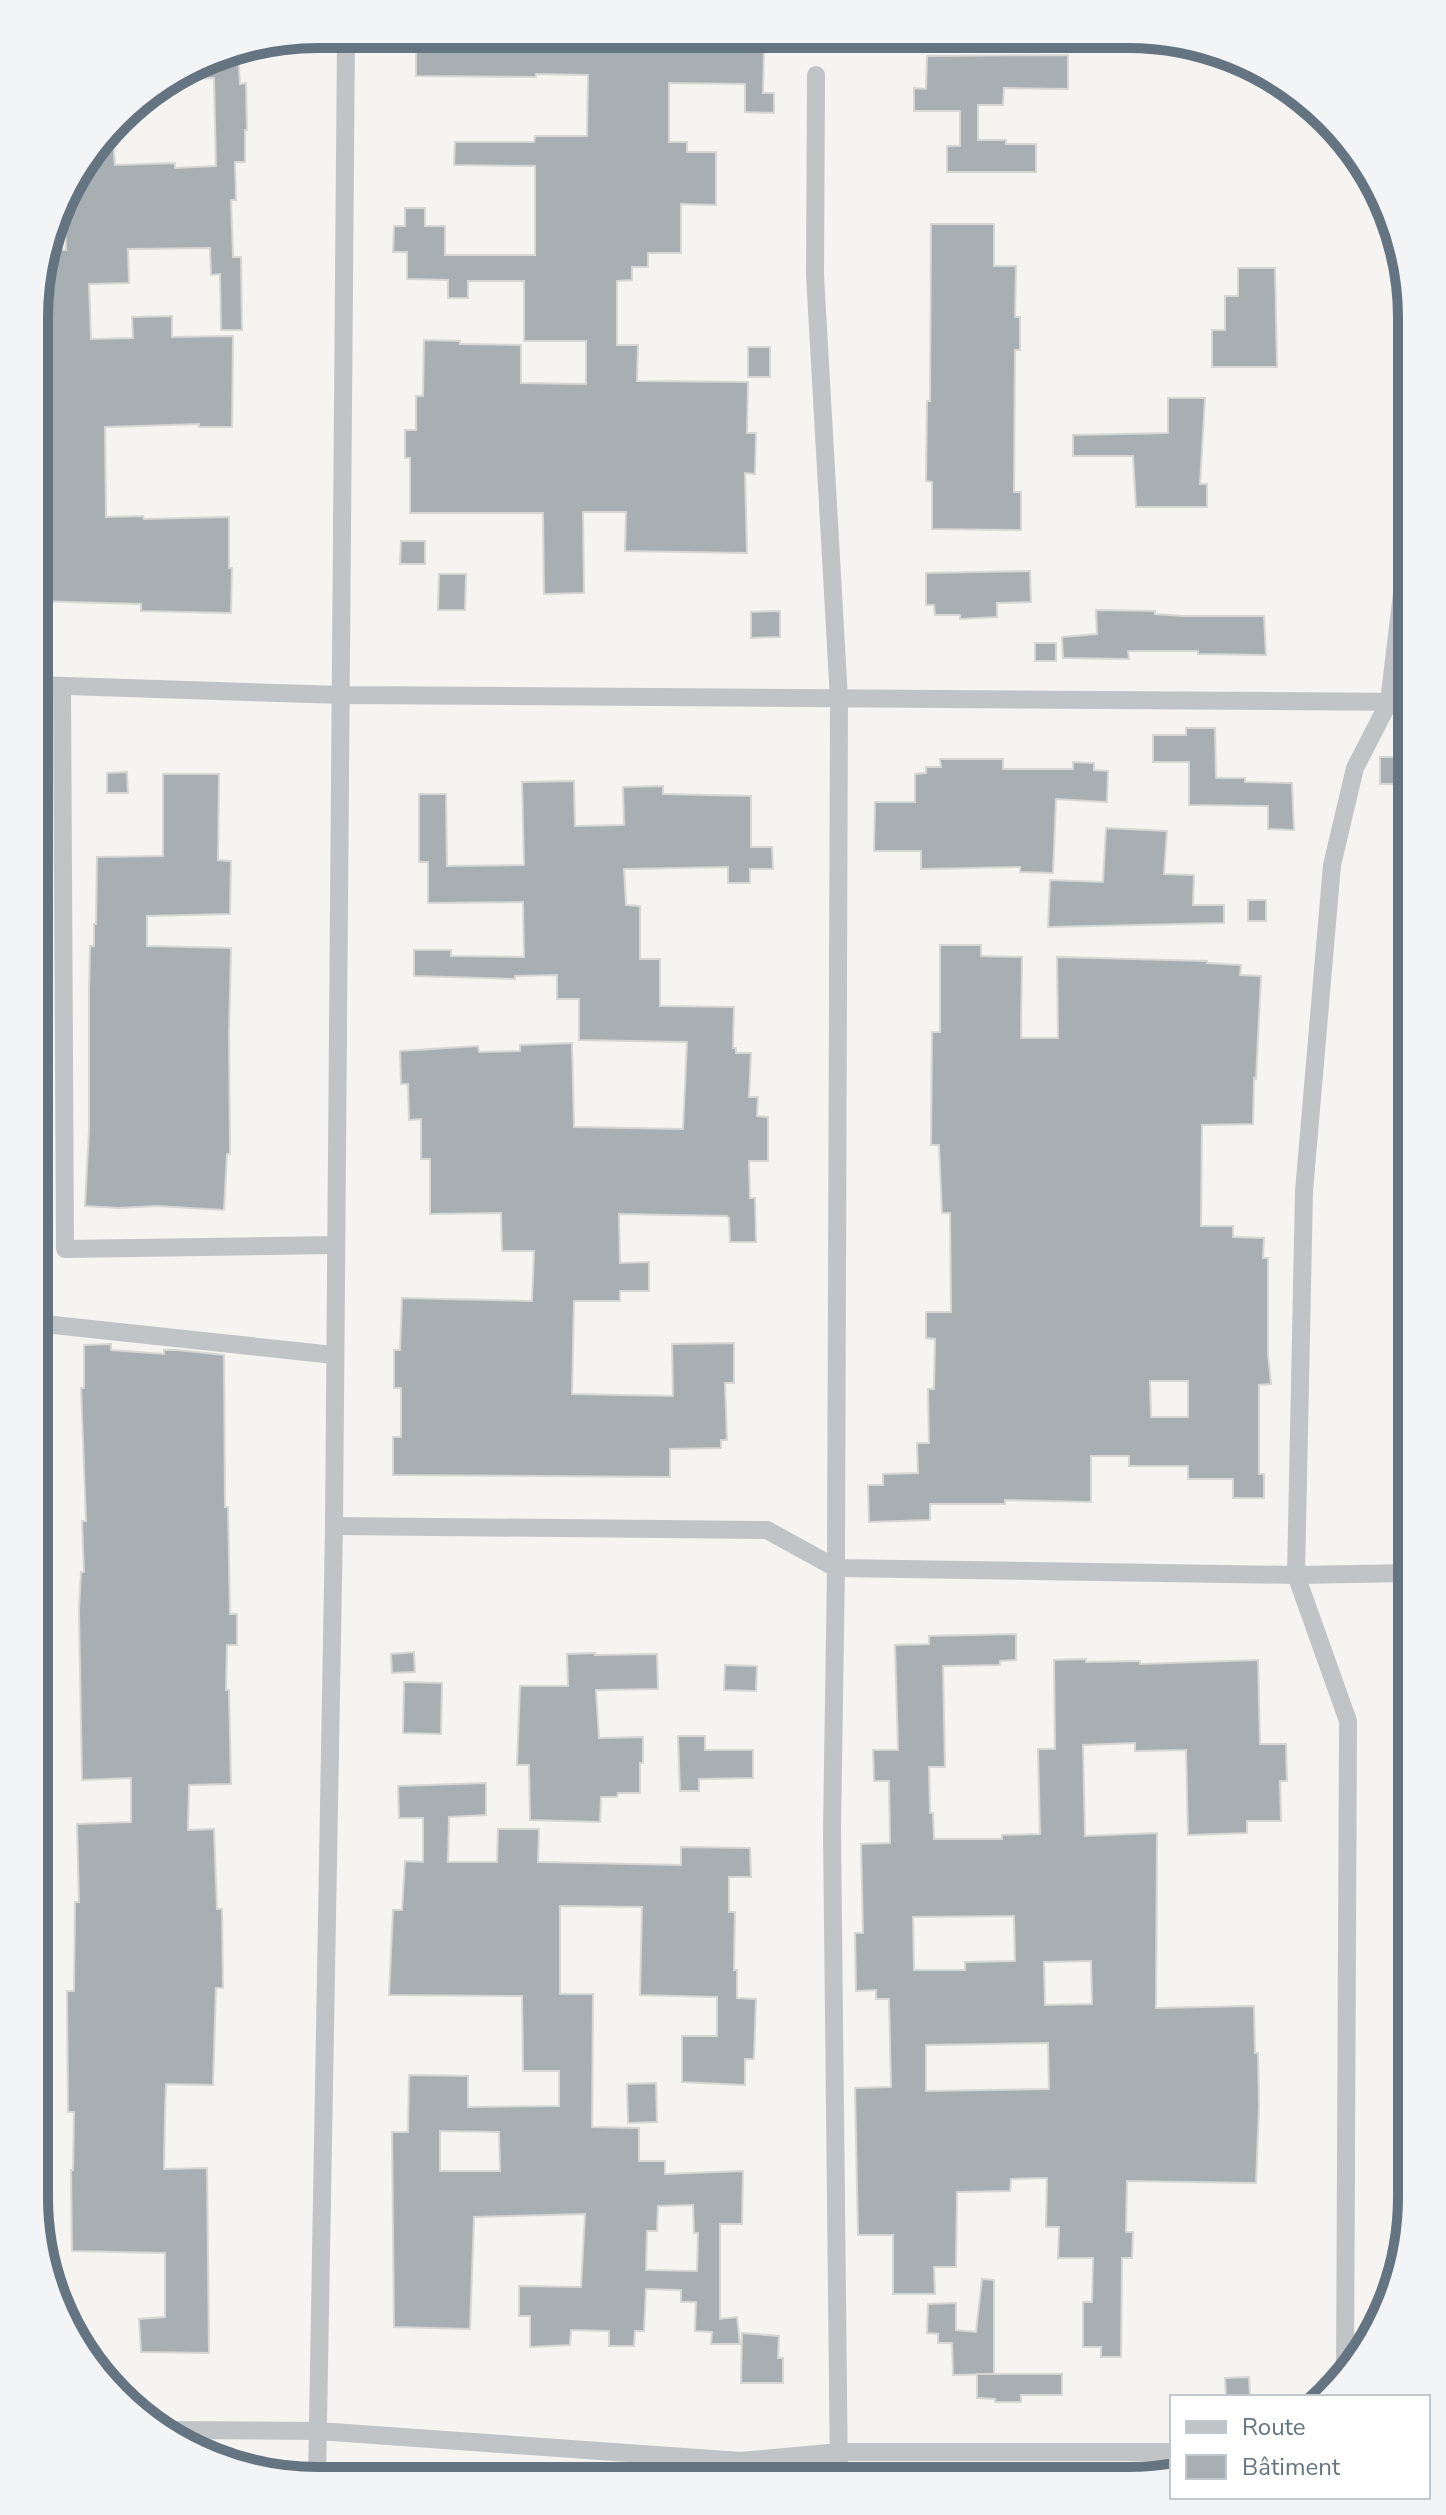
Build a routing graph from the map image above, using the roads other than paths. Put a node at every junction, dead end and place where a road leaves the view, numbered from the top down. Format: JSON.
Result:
{"nodes":[{"id":1,"x":346,"y":48,"type":"edge"},
{"id":2,"x":816,"y":75,"type":"dead end"},
{"id":3,"x":1398,"y":628,"type":"edge"},
{"id":4,"x":48,"y":685,"type":"edge"},
{"id":5,"x":62,"y":686,"type":"junction"},
{"id":6,"x":341,"y":695,"type":"junction"},
{"id":7,"x":839,"y":699,"type":"junction"},
{"id":8,"x":1389,"y":702,"type":"junction"},
{"id":9,"x":1398,"y":702,"type":"edge"},
{"id":10,"x":335,"y":1245,"type":"junction"},
{"id":11,"x":48,"y":1324,"type":"edge"},
{"id":12,"x":334,"y":1355,"type":"junction"},
{"id":13,"x":334,"y":1526,"type":"junction"},
{"id":14,"x":836,"y":1568,"type":"junction"},
{"id":15,"x":1397,"y":1573,"type":"edge"},
{"id":16,"x":1296,"y":1575,"type":"junction"},
{"id":17,"x":1345,"y":2357,"type":"edge"},
{"id":18,"x":182,"y":2430,"type":"edge"},
{"id":19,"x":318,"y":2431,"type":"junction"},
{"id":20,"x":840,"y":2452,"type":"junction"},
{"id":21,"x":1170,"y":2452,"type":"edge"},
{"id":22,"x":317,"y":2467,"type":"edge"},
{"id":23,"x":839,"y":2467,"type":"edge"}],
"edges":[{"from":1,"to":6,"type":"street"},
{"from":2,"to":7,"type":"street"},
{"from":3,"to":8,"type":"street"},
{"from":4,"to":5,"type":"street"},
{"from":5,"to":6,"type":"street"},
{"from":5,"to":10,"type":"street"},
{"from":6,"to":7,"type":"street"},
{"from":6,"to":10,"type":"street"},
{"from":7,"to":8,"type":"street"},
{"from":7,"to":14,"type":"street"},
{"from":8,"to":9,"type":"street"},
{"from":8,"to":16,"type":"street"},
{"from":10,"to":12,"type":"street"},
{"from":11,"to":12,"type":"street"},
{"from":12,"to":13,"type":"street"},
{"from":13,"to":14,"type":"street"},
{"from":13,"to":19,"type":"street"},
{"from":14,"to":16,"type":"street"},
{"from":14,"to":20,"type":"street"},
{"from":15,"to":16,"type":"street"},
{"from":16,"to":17,"type":"street"},
{"from":18,"to":19,"type":"street"},
{"from":19,"to":20,"type":"street"},
{"from":19,"to":22,"type":"street"},
{"from":20,"to":21,"type":"street"},
{"from":20,"to":23,"type":"street"}]}
